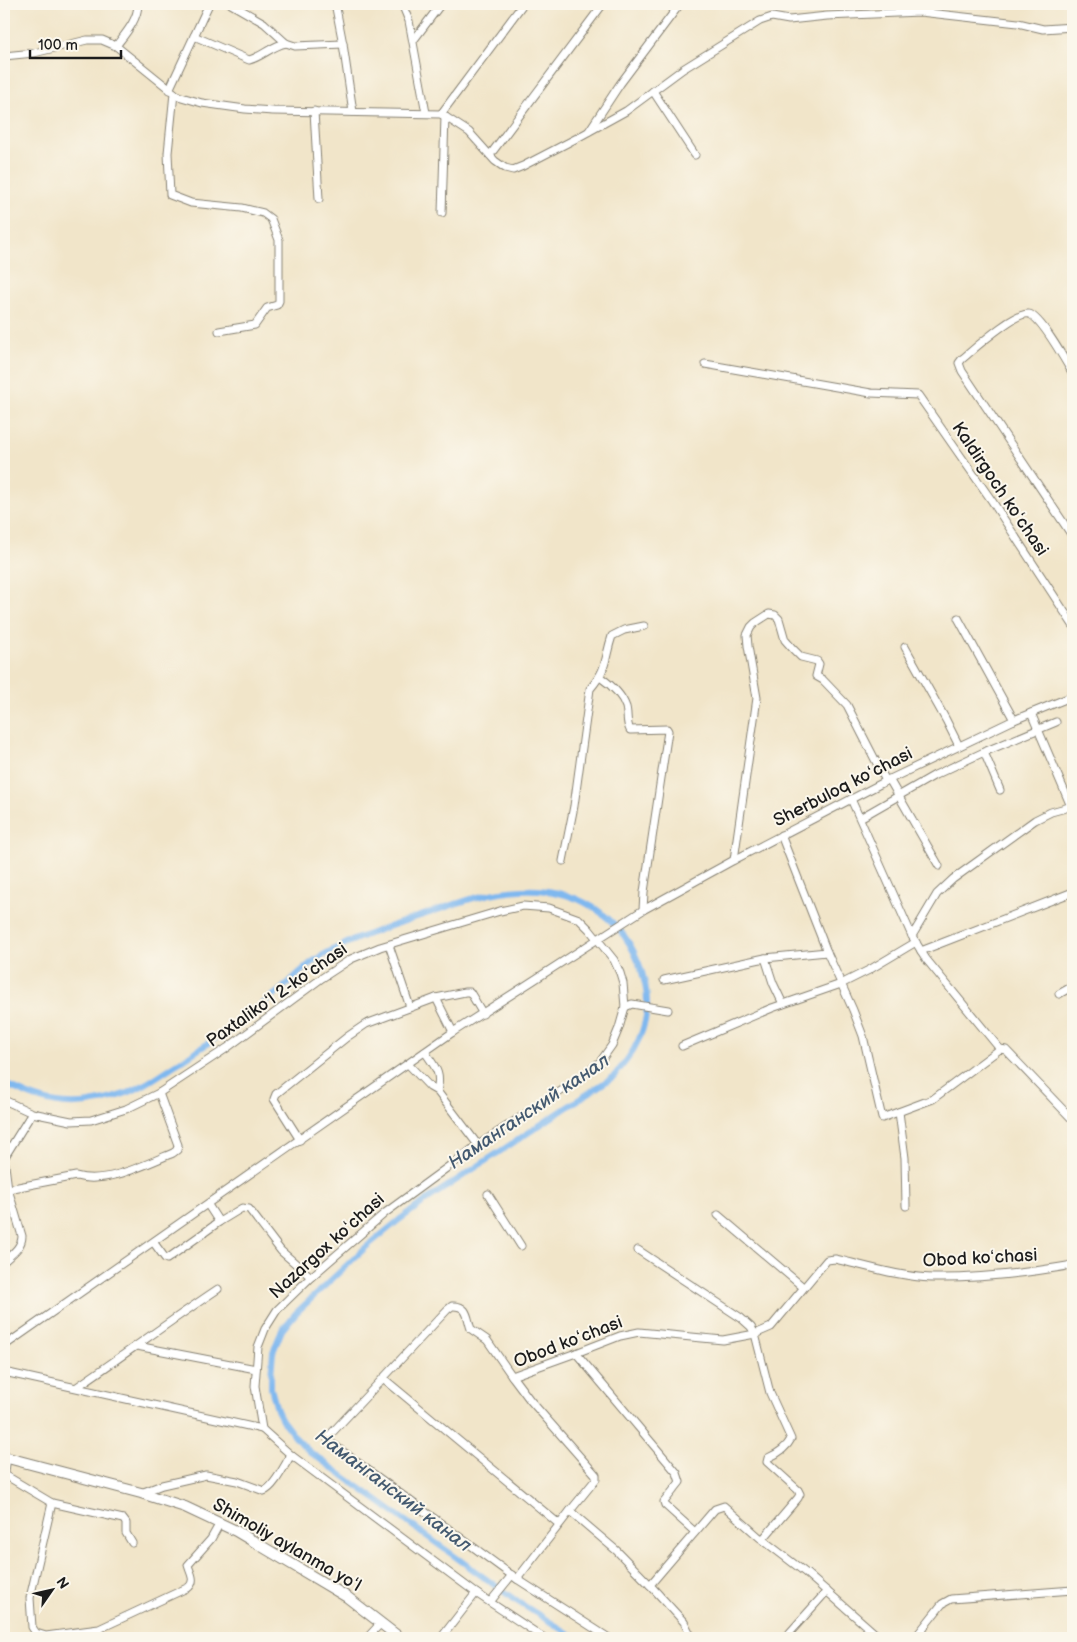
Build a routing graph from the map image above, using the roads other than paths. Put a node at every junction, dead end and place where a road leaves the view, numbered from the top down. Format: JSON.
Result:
{"nodes":[{"id":1,"x":138,"y":4,"type":"edge"},
{"id":2,"x":209,"y":4,"type":"edge"},
{"id":3,"x":231,"y":4,"type":"edge"},
{"id":4,"x":333,"y":4,"type":"edge"},
{"id":5,"x":402,"y":4,"type":"edge"},
{"id":6,"x":441,"y":4,"type":"edge"},
{"id":7,"x":524,"y":4,"type":"edge"},
{"id":8,"x":603,"y":4,"type":"edge"},
{"id":9,"x":680,"y":4,"type":"edge"},
{"id":10,"x":928,"y":4,"type":"edge"},
{"id":11,"x":930,"y":13,"type":"junction"},
{"id":12,"x":1073,"y":27,"type":"edge"},
{"id":13,"x":194,"y":36,"type":"junction"},
{"id":14,"x":413,"y":41,"type":"junction"},
{"id":15,"x":286,"y":43,"type":"junction"},
{"id":16,"x":343,"y":44,"type":"junction"},
{"id":17,"x":116,"y":46,"type":"junction"},
{"id":18,"x":4,"y":56,"type":"edge"},
{"id":19,"x":653,"y":91,"type":"junction"},
{"id":20,"x":172,"y":92,"type":"junction"},
{"id":21,"x":314,"y":111,"type":"junction"},
{"id":22,"x":353,"y":112,"type":"junction"},
{"id":23,"x":426,"y":113,"type":"junction"},
{"id":24,"x":443,"y":115,"type":"junction"},
{"id":25,"x":589,"y":131,"type":"junction"},
{"id":26,"x":490,"y":155,"type":"junction"},
{"id":27,"x":695,"y":155,"type":"dead end"},
{"id":28,"x":319,"y":199,"type":"dead end"},
{"id":29,"x":442,"y":213,"type":"dead end"},
{"id":30,"x":219,"y":331,"type":"dead end"},
{"id":31,"x":704,"y":364,"type":"dead end"},
{"id":32,"x":1073,"y":374,"type":"edge"},
{"id":33,"x":1073,"y":537,"type":"edge"},
{"id":34,"x":958,"y":618,"type":"dead end"},
{"id":35,"x":1073,"y":625,"type":"edge"},
{"id":36,"x":644,"y":626,"type":"dead end"},
{"id":37,"x":905,"y":647,"type":"dead end"},
{"id":38,"x":600,"y":677,"type":"junction"},
{"id":39,"x":1073,"y":696,"type":"edge"},
{"id":40,"x":1032,"y":713,"type":"junction"},
{"id":41,"x":1014,"y":720,"type":"junction"},
{"id":42,"x":1056,"y":722,"type":"dead end"},
{"id":43,"x":1038,"y":730,"type":"junction"},
{"id":44,"x":959,"y":746,"type":"junction"},
{"id":45,"x":984,"y":752,"type":"junction"},
{"id":46,"x":887,"y":780,"type":"junction"},
{"id":47,"x":1000,"y":790,"type":"dead end"},
{"id":48,"x":900,"y":797,"type":"junction"},
{"id":49,"x":851,"y":799,"type":"junction"},
{"id":50,"x":1072,"y":808,"type":"edge"},
{"id":51,"x":860,"y":818,"type":"junction"},
{"id":52,"x":781,"y":835,"type":"junction"},
{"id":53,"x":734,"y":860,"type":"junction"},
{"id":54,"x":563,"y":861,"type":"dead end"},
{"id":55,"x":939,"y":866,"type":"dead end"},
{"id":56,"x":1073,"y":892,"type":"edge"},
{"id":57,"x":643,"y":910,"type":"junction"},
{"id":58,"x":597,"y":939,"type":"junction"},
{"id":59,"x":914,"y":939,"type":"junction"},
{"id":60,"x":389,"y":945,"type":"junction"},
{"id":61,"x":921,"y":951,"type":"junction"},
{"id":62,"x":827,"y":952,"type":"junction"},
{"id":63,"x":765,"y":958,"type":"junction"},
{"id":64,"x":664,"y":980,"type":"dead end"},
{"id":65,"x":841,"y":984,"type":"junction"},
{"id":66,"x":1073,"y":986,"type":"edge"},
{"id":67,"x":1059,"y":994,"type":"dead end"},
{"id":68,"x":436,"y":998,"type":"junction"},
{"id":69,"x":783,"y":1004,"type":"junction"},
{"id":70,"x":410,"y":1007,"type":"junction"},
{"id":71,"x":625,"y":1007,"type":"junction"},
{"id":72,"x":666,"y":1009,"type":"dead end"},
{"id":73,"x":483,"y":1014,"type":"junction"},
{"id":74,"x":453,"y":1032,"type":"junction"},
{"id":75,"x":682,"y":1046,"type":"dead end"},
{"id":76,"x":1000,"y":1049,"type":"junction"},
{"id":77,"x":425,"y":1052,"type":"junction"},
{"id":78,"x":408,"y":1064,"type":"junction"},
{"id":79,"x":437,"y":1091,"type":"junction"},
{"id":80,"x":159,"y":1093,"type":"junction"},
{"id":81,"x":4,"y":1100,"type":"edge"},
{"id":82,"x":17,"y":1106,"type":"junction"},
{"id":83,"x":4,"y":1107,"type":"edge"},
{"id":84,"x":899,"y":1112,"type":"junction"},
{"id":85,"x":32,"y":1113,"type":"junction"},
{"id":86,"x":1073,"y":1120,"type":"edge"},
{"id":87,"x":300,"y":1140,"type":"junction"},
{"id":88,"x":478,"y":1145,"type":"junction"},
{"id":89,"x":4,"y":1158,"type":"edge"},
{"id":90,"x":8,"y":1189,"type":"junction"},
{"id":91,"x":488,"y":1194,"type":"dead end"},
{"id":92,"x":208,"y":1205,"type":"junction"},
{"id":93,"x":906,"y":1206,"type":"dead end"},
{"id":94,"x":718,"y":1215,"type":"dead end"},
{"id":95,"x":219,"y":1222,"type":"junction"},
{"id":96,"x":154,"y":1243,"type":"junction"},
{"id":97,"x":521,"y":1246,"type":"dead end"},
{"id":98,"x":638,"y":1250,"type":"dead end"},
{"id":99,"x":4,"y":1261,"type":"edge"},
{"id":100,"x":1073,"y":1265,"type":"edge"},
{"id":101,"x":311,"y":1277,"type":"junction"},
{"id":102,"x":803,"y":1287,"type":"junction"},
{"id":103,"x":218,"y":1289,"type":"dead end"},
{"id":104,"x":755,"y":1334,"type":"junction"},
{"id":105,"x":4,"y":1346,"type":"edge"},
{"id":106,"x":137,"y":1346,"type":"junction"},
{"id":107,"x":576,"y":1353,"type":"junction"},
{"id":108,"x":256,"y":1369,"type":"junction"},
{"id":109,"x":4,"y":1372,"type":"edge"},
{"id":110,"x":512,"y":1376,"type":"junction"},
{"id":111,"x":383,"y":1378,"type":"junction"},
{"id":112,"x":77,"y":1387,"type":"junction"},
{"id":113,"x":262,"y":1429,"type":"junction"},
{"id":114,"x":291,"y":1455,"type":"junction"},
{"id":115,"x":5,"y":1457,"type":"edge"},
{"id":116,"x":4,"y":1478,"type":"edge"},
{"id":117,"x":141,"y":1493,"type":"junction"},
{"id":118,"x":52,"y":1503,"type":"junction"},
{"id":119,"x":570,"y":1510,"type":"junction"},
{"id":120,"x":220,"y":1523,"type":"junction"},
{"id":121,"x":559,"y":1524,"type":"junction"},
{"id":122,"x":695,"y":1532,"type":"junction"},
{"id":123,"x":763,"y":1538,"type":"junction"},
{"id":124,"x":132,"y":1543,"type":"dead end"},
{"id":125,"x":515,"y":1577,"type":"junction"},
{"id":126,"x":650,"y":1585,"type":"junction"},
{"id":127,"x":1073,"y":1590,"type":"edge"},
{"id":128,"x":827,"y":1591,"type":"junction"},
{"id":129,"x":476,"y":1593,"type":"junction"},
{"id":130,"x":490,"y":1602,"type":"junction"},
{"id":131,"x":381,"y":1623,"type":"junction"},
{"id":132,"x":51,"y":1637,"type":"edge"},
{"id":133,"x":367,"y":1638,"type":"edge"},
{"id":134,"x":400,"y":1638,"type":"edge"},
{"id":135,"x":440,"y":1638,"type":"edge"},
{"id":136,"x":544,"y":1638,"type":"edge"},
{"id":137,"x":609,"y":1638,"type":"edge"},
{"id":138,"x":692,"y":1638,"type":"edge"},
{"id":139,"x":784,"y":1638,"type":"edge"},
{"id":140,"x":880,"y":1638,"type":"edge"},
{"id":141,"x":915,"y":1638,"type":"edge"}],
"edges":[{"from":1,"to":17,"type":"street"},
{"from":2,"to":13,"type":"street"},
{"from":3,"to":15,"type":"street"},
{"from":4,"to":16,"type":"street"},
{"from":5,"to":14,"type":"street"},
{"from":6,"to":14,"type":"street"},
{"from":7,"to":24,"type":"street"},
{"from":8,"to":26,"type":"street"},
{"from":9,"to":25,"type":"street"},
{"from":10,"to":11,"type":"street"},
{"from":11,"to":12,"type":"street"},
{"from":11,"to":19,"type":"street"},
{"from":13,"to":15,"type":"street"},
{"from":13,"to":20,"type":"street"},
{"from":14,"to":23,"type":"street"},
{"from":15,"to":16,"type":"street"},
{"from":16,"to":22,"type":"street"},
{"from":17,"to":18,"type":"street"},
{"from":17,"to":20,"type":"street"},
{"from":19,"to":25,"type":"street"},
{"from":19,"to":27,"type":"street"},
{"from":20,"to":21,"type":"street"},
{"from":20,"to":30,"type":"street"},
{"from":21,"to":22,"type":"street"},
{"from":21,"to":28,"type":"street"},
{"from":22,"to":23,"type":"street"},
{"from":23,"to":24,"type":"street"},
{"from":24,"to":26,"type":"street"},
{"from":24,"to":29,"type":"street"},
{"from":25,"to":26,"type":"street"},
{"from":31,"to":35,"type":"street","name":"Kaldirgoch koʻchasi"},
{"from":32,"to":33,"type":"street","name":"Kaldirgoch koʻchasi"},
{"from":34,"to":41,"type":"street"},
{"from":36,"to":38,"type":"street"},
{"from":37,"to":44,"type":"street"},
{"from":38,"to":54,"type":"street"},
{"from":38,"to":57,"type":"street"},
{"from":39,"to":40,"type":"street","name":"Sherbuloq koʻchasi"},
{"from":40,"to":41,"type":"street","name":"Sherbuloq koʻchasi"},
{"from":40,"to":43,"type":"street"},
{"from":41,"to":44,"type":"street","name":"Sherbuloq koʻchasi"},
{"from":42,"to":43,"type":"street"},
{"from":43,"to":45,"type":"street"},
{"from":43,"to":50,"type":"street"},
{"from":44,"to":46,"type":"street","name":"Sherbuloq koʻchasi"},
{"from":45,"to":47,"type":"street"},
{"from":45,"to":48,"type":"street"},
{"from":46,"to":48,"type":"street"},
{"from":46,"to":49,"type":"street","name":"Sherbuloq koʻchasi"},
{"from":46,"to":53,"type":"street"},
{"from":48,"to":51,"type":"street"},
{"from":48,"to":55,"type":"street"},
{"from":49,"to":51,"type":"street"},
{"from":49,"to":52,"type":"street","name":"Sherbuloq koʻchasi"},
{"from":50,"to":59,"type":"street"},
{"from":51,"to":59,"type":"street"},
{"from":52,"to":53,"type":"street","name":"Sherbuloq koʻchasi"},
{"from":52,"to":62,"type":"street"},
{"from":53,"to":57,"type":"street","name":"Sherbuloq koʻchasi"},
{"from":56,"to":61,"type":"street"},
{"from":57,"to":58,"type":"street","name":"Sherbuloq koʻchasi"},
{"from":58,"to":60,"type":"street","name":"Paxtalikoʻl 2-koʻchasi"},
{"from":58,"to":71,"type":"street","name":"Nazargox koʻchasi"},
{"from":58,"to":73,"type":"street","name":"Sherbuloq koʻchasi"},
{"from":59,"to":61,"type":"street"},
{"from":59,"to":65,"type":"street"},
{"from":60,"to":70,"type":"street"},
{"from":60,"to":80,"type":"street","name":"Paxtalikoʻl 2-koʻchasi"},
{"from":61,"to":76,"type":"street"},
{"from":62,"to":63,"type":"street"},
{"from":62,"to":65,"type":"street"},
{"from":63,"to":64,"type":"street"},
{"from":63,"to":69,"type":"street"},
{"from":65,"to":69,"type":"street"},
{"from":65,"to":84,"type":"street"},
{"from":66,"to":67,"type":"street"},
{"from":68,"to":70,"type":"street"},
{"from":68,"to":73,"type":"street"},
{"from":68,"to":74,"type":"street"},
{"from":69,"to":75,"type":"street"},
{"from":70,"to":87,"type":"street"},
{"from":71,"to":72,"type":"street"},
{"from":71,"to":88,"type":"street","name":"Nazargox koʻchasi"},
{"from":73,"to":74,"type":"street","name":"Sherbuloq koʻchasi"},
{"from":74,"to":77,"type":"street","name":"Sherbuloq koʻchasi"},
{"from":76,"to":84,"type":"street"},
{"from":76,"to":86,"type":"street"},
{"from":77,"to":78,"type":"street","name":"Sherbuloq koʻchasi"},
{"from":77,"to":79,"type":"street"},
{"from":78,"to":79,"type":"street"},
{"from":78,"to":87,"type":"street","name":"Sherbuloq koʻchasi"},
{"from":79,"to":88,"type":"street"},
{"from":80,"to":85,"type":"street","name":"Paxtalikoʻl 2-koʻchasi"},
{"from":80,"to":90,"type":"street"},
{"from":81,"to":82,"type":"street"},
{"from":82,"to":83,"type":"street","name":"Paxtalikoʻl 2-koʻchasi"},
{"from":82,"to":85,"type":"street","name":"Paxtalikoʻl 2-koʻchasi"},
{"from":84,"to":93,"type":"street"},
{"from":85,"to":89,"type":"street"},
{"from":87,"to":92,"type":"street","name":"Sherbuloq koʻchasi"},
{"from":88,"to":101,"type":"street","name":"Nazargox koʻchasi"},
{"from":89,"to":90,"type":"street"},
{"from":90,"to":99,"type":"street"},
{"from":91,"to":97,"type":"street"},
{"from":92,"to":95,"type":"street"},
{"from":92,"to":96,"type":"street","name":"Sherbuloq koʻchasi"},
{"from":94,"to":102,"type":"street"},
{"from":95,"to":96,"type":"street"},
{"from":95,"to":101,"type":"street"},
{"from":96,"to":105,"type":"street","name":"Sherbuloq koʻchasi"},
{"from":98,"to":104,"type":"street"},
{"from":100,"to":102,"type":"street","name":"Obod koʻchasi"},
{"from":101,"to":108,"type":"street","name":"Nazargox koʻchasi"},
{"from":102,"to":104,"type":"street","name":"Obod koʻchasi"},
{"from":103,"to":106,"type":"street"},
{"from":104,"to":107,"type":"street","name":"Obod koʻchasi"},
{"from":104,"to":123,"type":"street"},
{"from":106,"to":108,"type":"street"},
{"from":106,"to":112,"type":"street"},
{"from":107,"to":110,"type":"street","name":"Obod koʻchasi"},
{"from":107,"to":122,"type":"street"},
{"from":108,"to":113,"type":"street","name":"Nazargox koʻchasi"},
{"from":109,"to":112,"type":"street"},
{"from":110,"to":111,"type":"street"},
{"from":110,"to":119,"type":"street","name":"Obod koʻchasi"},
{"from":111,"to":121,"type":"street"},
{"from":111,"to":125,"type":"street"},
{"from":112,"to":113,"type":"street"},
{"from":113,"to":114,"type":"street"},
{"from":114,"to":117,"type":"street"},
{"from":114,"to":129,"type":"street"},
{"from":115,"to":116,"type":"street"},
{"from":115,"to":117,"type":"main road","name":"Shimoliy aylanma yoʻl"},
{"from":116,"to":118,"type":"street"},
{"from":117,"to":120,"type":"main road","name":"Shimoliy aylanma yoʻl"},
{"from":118,"to":124,"type":"street"},
{"from":118,"to":132,"type":"street"},
{"from":119,"to":121,"type":"street"},
{"from":119,"to":126,"type":"street"},
{"from":120,"to":131,"type":"main road","name":"Shimoliy aylanma yoʻl"},
{"from":120,"to":132,"type":"street"},
{"from":121,"to":125,"type":"street"},
{"from":122,"to":123,"type":"street"},
{"from":122,"to":126,"type":"street"},
{"from":123,"to":128,"type":"street"},
{"from":125,"to":130,"type":"street"},
{"from":125,"to":137,"type":"street"},
{"from":126,"to":138,"type":"street"},
{"from":127,"to":141,"type":"street"},
{"from":128,"to":139,"type":"street"},
{"from":128,"to":140,"type":"street"},
{"from":129,"to":130,"type":"street"},
{"from":129,"to":135,"type":"street"},
{"from":130,"to":136,"type":"street"},
{"from":131,"to":133,"type":"street"},
{"from":131,"to":134,"type":"main road","name":"Shimoliy aylanma yoʻl"}]}
